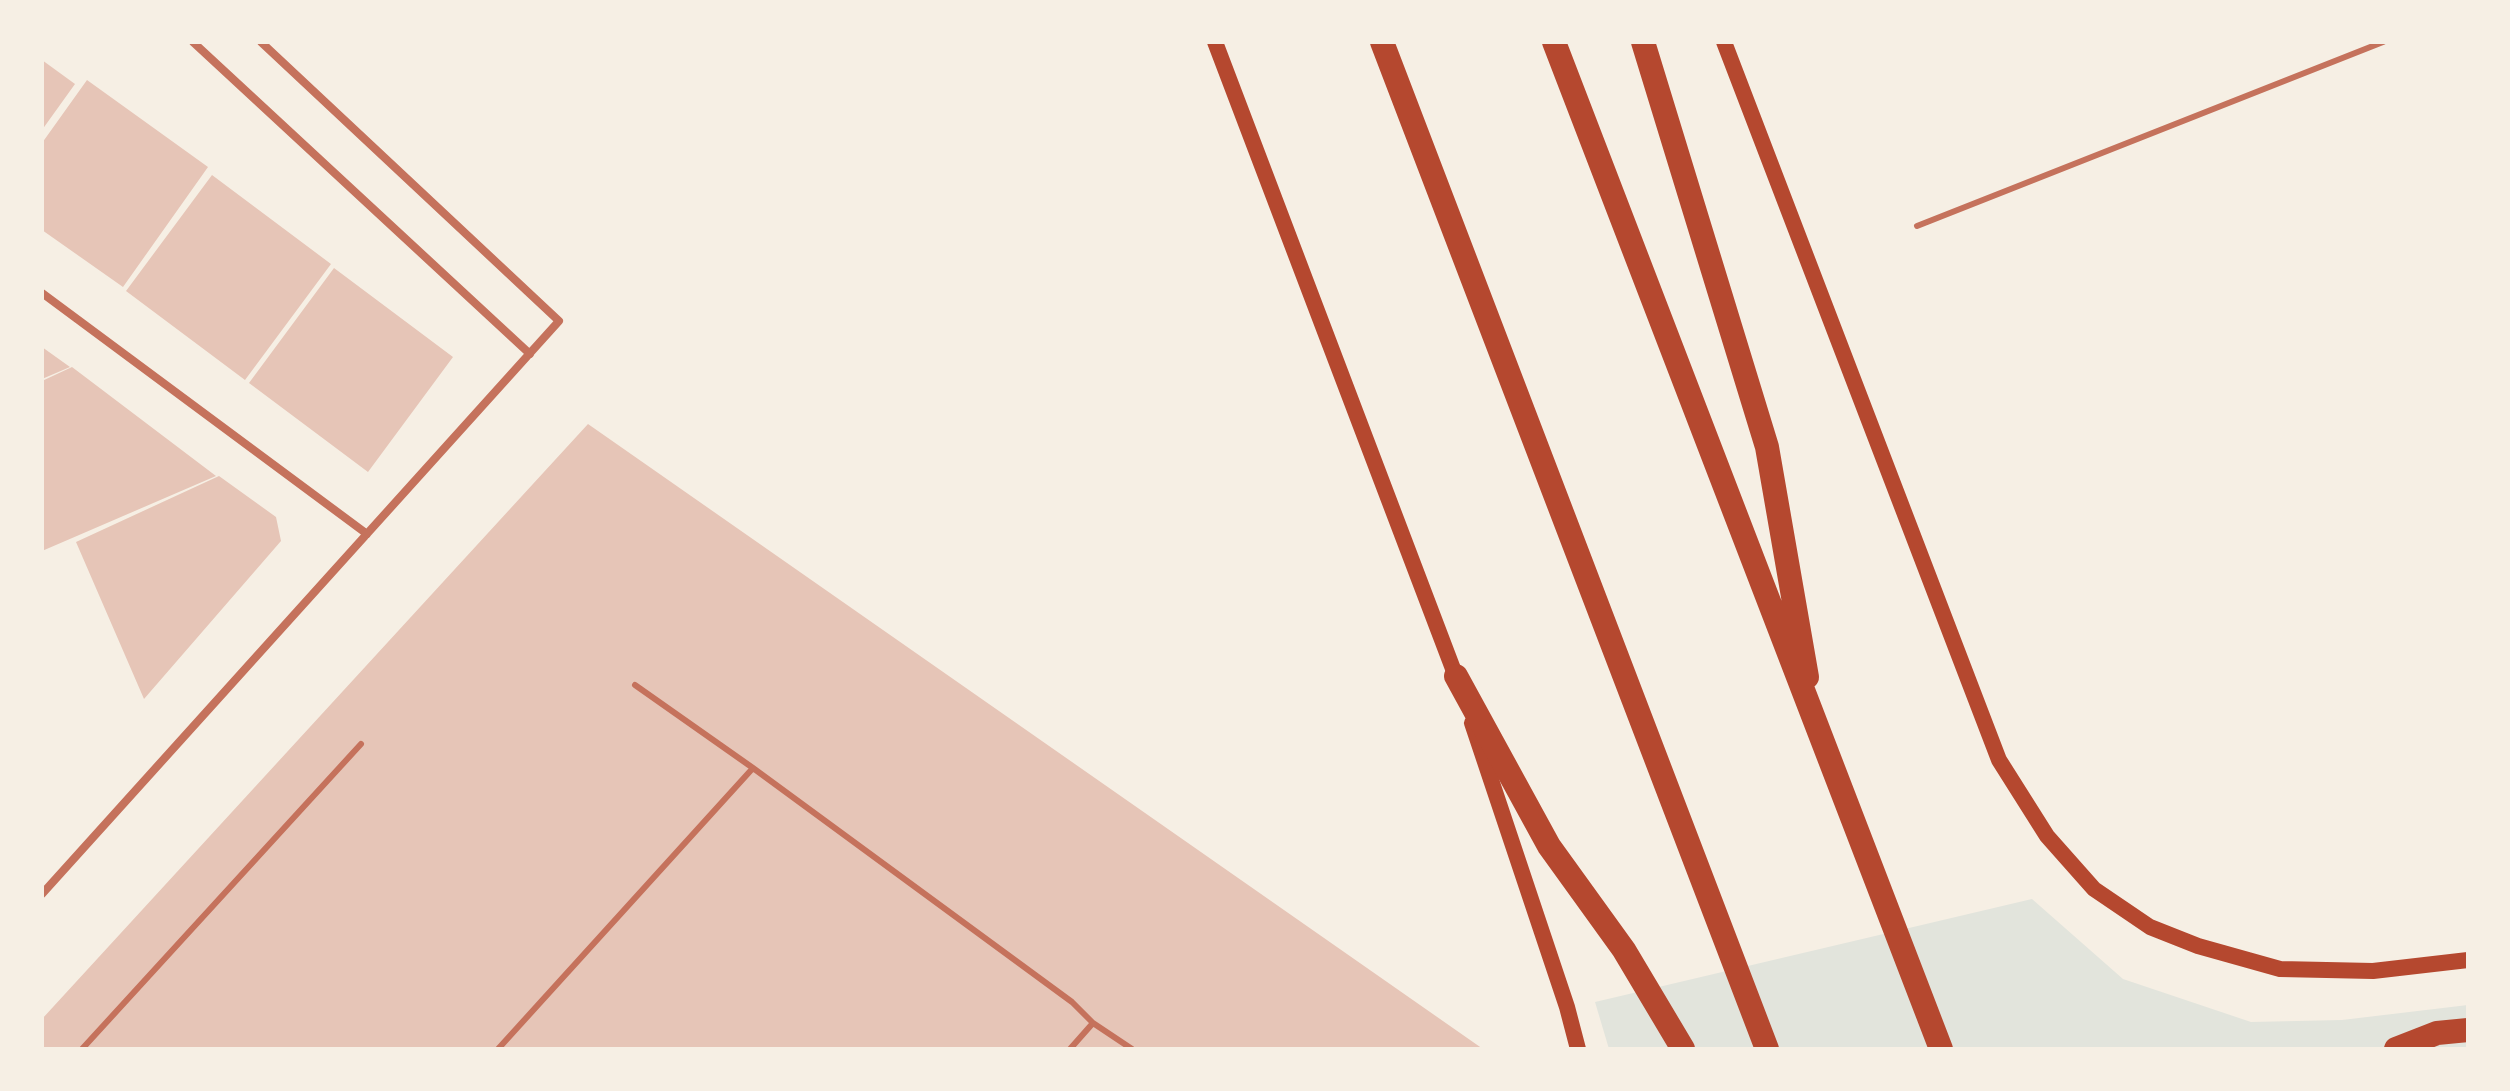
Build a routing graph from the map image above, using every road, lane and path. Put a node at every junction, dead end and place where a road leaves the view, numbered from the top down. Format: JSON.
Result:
{"nodes":[{"id":1,"x":193,"y":42,"type":"edge"},
{"id":2,"x":261,"y":42,"type":"edge"},
{"id":3,"x":1215,"y":42,"type":"edge"},
{"id":4,"x":1382,"y":42,"type":"edge"},
{"id":5,"x":1554,"y":42,"type":"edge"},
{"id":6,"x":1643,"y":42,"type":"edge"},
{"id":7,"x":1724,"y":42,"type":"edge"},
{"id":8,"x":2383,"y":42,"type":"edge"},
{"id":9,"x":1917,"y":226,"type":"dead end"},
{"id":10,"x":42,"y":293,"type":"edge"},
{"id":11,"x":530,"y":354,"type":"junction"},
{"id":12,"x":367,"y":534,"type":"junction"},
{"id":13,"x":1456,"y":676,"type":"junction"},
{"id":14,"x":635,"y":685,"type":"dead end"},
{"id":15,"x":1816,"y":731,"type":"junction"},
{"id":16,"x":361,"y":744,"type":"dead end"},
{"id":17,"x":753,"y":768,"type":"junction"},
{"id":18,"x":42,"y":894,"type":"edge"},
{"id":19,"x":2468,"y":960,"type":"edge"},
{"id":20,"x":1093,"y":1023,"type":"junction"},
{"id":21,"x":2468,"y":1030,"type":"edge"},
{"id":22,"x":82,"y":1049,"type":"edge"},
{"id":23,"x":498,"y":1049,"type":"edge"},
{"id":24,"x":1070,"y":1049,"type":"edge"},
{"id":25,"x":1132,"y":1049,"type":"edge"},
{"id":26,"x":1578,"y":1049,"type":"edge"},
{"id":27,"x":1683,"y":1049,"type":"edge"},
{"id":28,"x":1767,"y":1049,"type":"edge"},
{"id":29,"x":1941,"y":1049,"type":"edge"},
{"id":30,"x":2396,"y":1049,"type":"edge"}],
"edges":[{"from":1,"to":11,"type":"street"},
{"from":2,"to":11,"type":"street"},
{"from":3,"to":13,"type":"main road"},
{"from":4,"to":28,"type":"highway"},
{"from":5,"to":15,"type":"highway"},
{"from":6,"to":15,"type":"highway"},
{"from":7,"to":19,"type":"main road"},
{"from":8,"to":9,"type":"lane"},
{"from":10,"to":12,"type":"street"},
{"from":11,"to":12,"type":"street"},
{"from":12,"to":18,"type":"street"},
{"from":13,"to":26,"type":"main road"},
{"from":13,"to":27,"type":"highway"},
{"from":14,"to":17,"type":"lane"},
{"from":15,"to":29,"type":"highway"},
{"from":16,"to":22,"type":"lane"},
{"from":17,"to":20,"type":"lane"},
{"from":17,"to":23,"type":"lane"},
{"from":20,"to":24,"type":"lane"},
{"from":20,"to":25,"type":"lane"},
{"from":21,"to":30,"type":"highway"}]}
